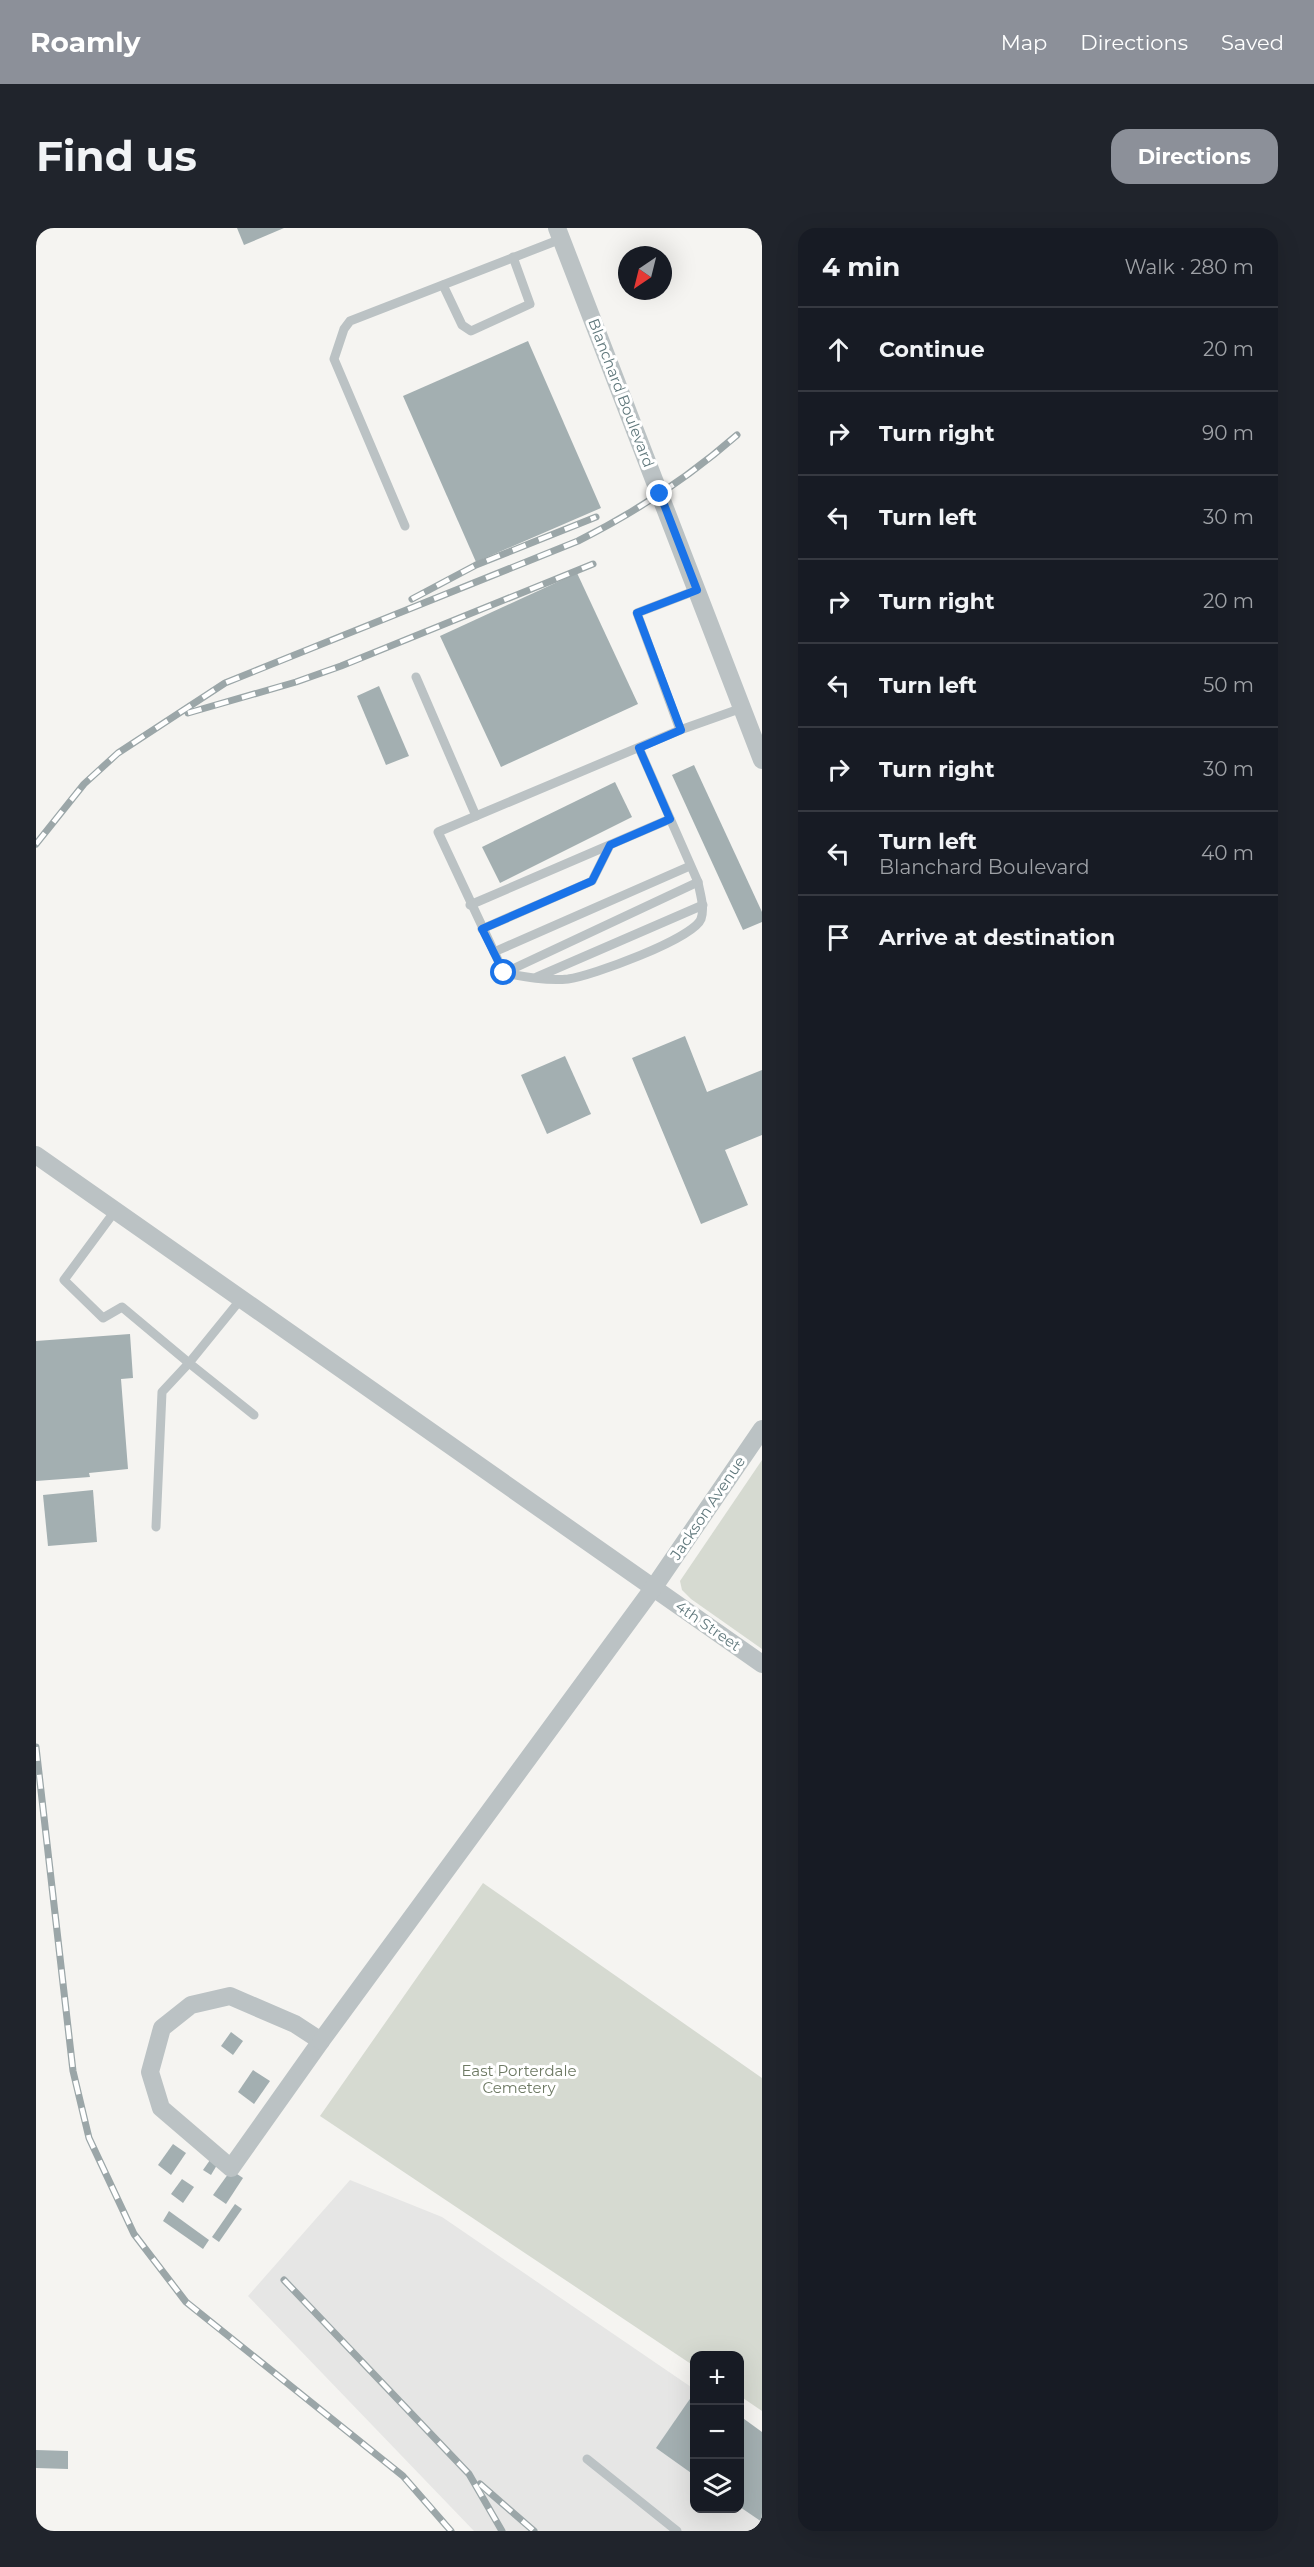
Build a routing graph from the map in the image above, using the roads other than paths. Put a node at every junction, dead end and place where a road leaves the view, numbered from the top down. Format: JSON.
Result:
{"nodes":[{"id":1,"x":559,"y":233,"type":"edge"},
{"id":2,"x":513,"y":257,"type":"junction"},
{"id":3,"x":443,"y":285,"type":"junction"},
{"id":4,"x":405,"y":526,"type":"dead end"},
{"id":5,"x":697,"y":590,"type":"junction"},
{"id":6,"x":416,"y":677,"type":"dead end"},
{"id":7,"x":742,"y":708,"type":"junction"},
{"id":8,"x":681,"y":730,"type":"junction"},
{"id":9,"x":639,"y":748,"type":"junction"},
{"id":10,"x":762,"y":760,"type":"edge"},
{"id":11,"x":476,"y":816,"type":"junction"},
{"id":12,"x":670,"y":819,"type":"junction"},
{"id":13,"x":610,"y":845,"type":"junction"},
{"id":14,"x":690,"y":866,"type":"junction"},
{"id":15,"x":698,"y":882,"type":"junction"},
{"id":16,"x":470,"y":905,"type":"junction"},
{"id":17,"x":703,"y":905,"type":"junction"},
{"id":18,"x":482,"y":929,"type":"junction"},
{"id":19,"x":494,"y":952,"type":"junction"},
{"id":20,"x":504,"y":973,"type":"junction"},
{"id":21,"x":533,"y":978,"type":"junction"},
{"id":22,"x":36,"y":1155,"type":"edge"},
{"id":23,"x":115,"y":1211,"type":"junction"},
{"id":24,"x":241,"y":1299,"type":"junction"},
{"id":25,"x":189,"y":1363,"type":"junction"},
{"id":26,"x":254,"y":1415,"type":"dead end"},
{"id":27,"x":762,"y":1429,"type":"edge"},
{"id":28,"x":156,"y":1527,"type":"dead end"},
{"id":29,"x":654,"y":1587,"type":"junction"},
{"id":30,"x":762,"y":1664,"type":"edge"},
{"id":31,"x":321,"y":2041,"type":"junction"},
{"id":32,"x":587,"y":2459,"type":"dead end"},
{"id":33,"x":677,"y":2531,"type":"edge"}],
"edges":[{"from":1,"to":2,"type":"lane"},
{"from":1,"to":5,"type":"street","name":"Blanchard Boulevard"},
{"from":2,"to":3,"type":"lane"},
{"from":2,"to":3,"type":"lane"},
{"from":3,"to":4,"type":"lane"},
{"from":5,"to":7,"type":"street","name":"Blanchard Boulevard"},
{"from":5,"to":8,"type":"lane"},
{"from":6,"to":11,"type":"lane"},
{"from":7,"to":8,"type":"lane"},
{"from":7,"to":10,"type":"street","name":"Blanchard Boulevard"},
{"from":8,"to":9,"type":"lane"},
{"from":9,"to":11,"type":"lane"},
{"from":9,"to":12,"type":"lane"},
{"from":11,"to":16,"type":"lane"},
{"from":12,"to":13,"type":"lane"},
{"from":12,"to":14,"type":"lane"},
{"from":13,"to":16,"type":"lane"},
{"from":13,"to":18,"type":"lane"},
{"from":14,"to":15,"type":"lane"},
{"from":14,"to":19,"type":"lane"},
{"from":15,"to":17,"type":"lane"},
{"from":15,"to":20,"type":"lane"},
{"from":16,"to":18,"type":"lane"},
{"from":17,"to":21,"type":"lane"},
{"from":17,"to":21,"type":"lane"},
{"from":18,"to":19,"type":"lane"},
{"from":19,"to":20,"type":"lane"},
{"from":20,"to":21,"type":"lane"},
{"from":22,"to":23,"type":"street","name":"4th Street"},
{"from":23,"to":24,"type":"street","name":"4th Street"},
{"from":23,"to":25,"type":"lane"},
{"from":24,"to":25,"type":"lane"},
{"from":24,"to":29,"type":"street","name":"4th Street"},
{"from":25,"to":26,"type":"lane"},
{"from":25,"to":28,"type":"lane"},
{"from":27,"to":29,"type":"street","name":"Jackson Avenue"},
{"from":29,"to":30,"type":"street","name":"4th Street"},
{"from":29,"to":31,"type":"street","name":"Jackson Avenue"},
{"from":31,"to":31,"type":"street","name":"Jackson Avenue"},
{"from":32,"to":33,"type":"lane"}]}
